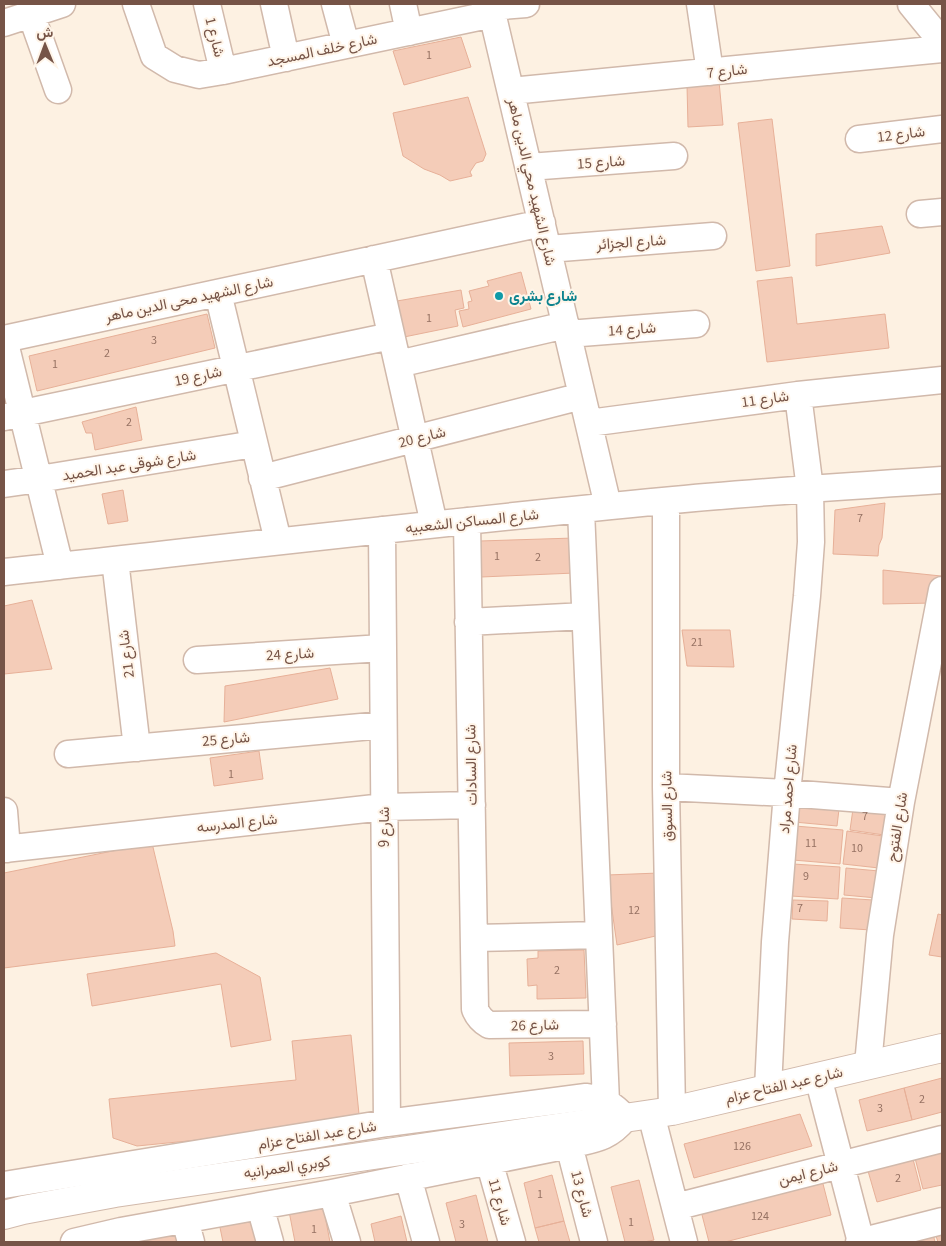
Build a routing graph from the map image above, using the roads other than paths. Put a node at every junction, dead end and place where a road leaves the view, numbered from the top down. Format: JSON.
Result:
{"nodes":[{"id":1,"x":62,"y":4,"type":"edge"},
{"id":2,"x":136,"y":4,"type":"edge"},
{"id":3,"x":207,"y":4,"type":"edge"},
{"id":4,"x":274,"y":4,"type":"edge"},
{"id":5,"x":335,"y":4,"type":"edge"},
{"id":6,"x":403,"y":4,"type":"edge"},
{"id":7,"x":526,"y":4,"type":"edge"},
{"id":8,"x":700,"y":4,"type":"edge"},
{"id":9,"x":911,"y":4,"type":"edge"},
{"id":10,"x":491,"y":8,"type":"edge"},
{"id":11,"x":31,"y":14,"type":"junction"},
{"id":12,"x":4,"y":23,"type":"edge"},
{"id":13,"x":409,"y":32,"type":"junction"},
{"id":14,"x":942,"y":42,"type":"edge"},
{"id":15,"x":346,"y":45,"type":"junction"},
{"id":16,"x":942,"y":49,"type":"edge"},
{"id":17,"x":286,"y":58,"type":"junction"},
{"id":18,"x":223,"y":71,"type":"junction"},
{"id":19,"x":710,"y":72,"type":"junction"},
{"id":20,"x":58,"y":90,"type":"dead end"},
{"id":21,"x":511,"y":91,"type":"junction"},
{"id":22,"x":942,"y":129,"type":"edge"},
{"id":23,"x":859,"y":139,"type":"dead end"},
{"id":24,"x":674,"y":156,"type":"dead end"},
{"id":25,"x":529,"y":167,"type":"junction"},
{"id":26,"x":542,"y":223,"type":"junction"},
{"id":27,"x":714,"y":236,"type":"dead end"},
{"id":28,"x":548,"y":248,"type":"junction"},
{"id":29,"x":374,"y":259,"type":"junction"},
{"id":30,"x":218,"y":293,"type":"junction"},
{"id":31,"x":696,"y":324,"type":"dead end"},
{"id":32,"x":567,"y":330,"type":"junction"},
{"id":33,"x":391,"y":336,"type":"junction"},
{"id":34,"x":4,"y":339,"type":"edge"},
{"id":35,"x":398,"y":364,"type":"junction"},
{"id":36,"x":236,"y":368,"type":"junction"},
{"id":37,"x":942,"y":380,"type":"edge"},
{"id":38,"x":798,"y":395,"type":"junction"},
{"id":39,"x":582,"y":396,"type":"junction"},
{"id":40,"x":13,"y":415,"type":"edge"},
{"id":41,"x":588,"y":423,"type":"junction"},
{"id":42,"x":415,"y":439,"type":"junction"},
{"id":43,"x":254,"y":444,"type":"junction"},
{"id":44,"x":262,"y":478,"type":"junction"},
{"id":45,"x":39,"y":479,"type":"junction"},
{"id":46,"x":942,"y":480,"type":"edge"},
{"id":47,"x":4,"y":484,"type":"edge"},
{"id":48,"x":810,"y":489,"type":"junction"},
{"id":49,"x":666,"y":500,"type":"junction"},
{"id":50,"x":608,"y":506,"type":"junction"},
{"id":51,"x":581,"y":510,"type":"junction"},
{"id":52,"x":467,"y":521,"type":"junction"},
{"id":53,"x":434,"y":524,"type":"junction"},
{"id":54,"x":382,"y":530,"type":"junction"},
{"id":55,"x":278,"y":541,"type":"junction"},
{"id":56,"x":115,"y":560,"type":"junction"},
{"id":57,"x":60,"y":566,"type":"junction"},
{"id":58,"x":4,"y":572,"type":"edge"},
{"id":59,"x":942,"y":590,"type":"edge"},
{"id":60,"x":585,"y":616,"type":"junction"},
{"id":61,"x":468,"y":622,"type":"junction"},
{"id":62,"x":382,"y":648,"type":"junction"},
{"id":63,"x":197,"y":660,"type":"dead end"},
{"id":64,"x":383,"y":725,"type":"junction"},
{"id":65,"x":137,"y":748,"type":"junction"},
{"id":66,"x":68,"y":754,"type":"dead end"},
{"id":67,"x":666,"y":787,"type":"junction"},
{"id":68,"x":787,"y":793,"type":"junction"},
{"id":69,"x":901,"y":802,"type":"junction"},
{"id":70,"x":472,"y":805,"type":"junction"},
{"id":71,"x":384,"y":807,"type":"junction"},
{"id":72,"x":4,"y":811,"type":"edge"},
{"id":73,"x":6,"y":849,"type":"edge"},
{"id":74,"x":599,"y":935,"type":"junction"},
{"id":75,"x":474,"y":938,"type":"junction"},
{"id":76,"x":475,"y":1009,"type":"joint"},
{"id":77,"x":603,"y":1024,"type":"junction"},
{"id":78,"x":942,"y":1048,"type":"edge"},
{"id":79,"x":868,"y":1065,"type":"junction"},
{"id":80,"x":818,"y":1077,"type":"junction"},
{"id":81,"x":768,"y":1089,"type":"junction"},
{"id":82,"x":639,"y":1111,"type":"junction"},
{"id":83,"x":386,"y":1123,"type":"junction"},
{"id":84,"x":571,"y":1135,"type":"junction"},
{"id":85,"x":942,"y":1139,"type":"edge"},
{"id":86,"x":489,"y":1161,"type":"junction"},
{"id":87,"x":841,"y":1164,"type":"junction"},
{"id":88,"x":408,"y":1177,"type":"junction"},
{"id":89,"x":4,"y":1185,"type":"edge"},
{"id":90,"x":332,"y":1193,"type":"junction"},
{"id":91,"x":260,"y":1206,"type":"junction"},
{"id":92,"x":675,"y":1207,"type":"junction"},
{"id":93,"x":4,"y":1216,"type":"edge"},
{"id":94,"x":942,"y":1221,"type":"edge"},
{"id":95,"x":188,"y":1231,"type":"edge"},
{"id":96,"x":122,"y":1237,"type":"edge"},
{"id":97,"x":74,"y":1242,"type":"edge"},
{"id":98,"x":270,"y":1242,"type":"edge"},
{"id":99,"x":347,"y":1242,"type":"edge"},
{"id":100,"x":426,"y":1242,"type":"edge"},
{"id":101,"x":512,"y":1242,"type":"edge"},
{"id":102,"x":594,"y":1242,"type":"edge"},
{"id":103,"x":684,"y":1242,"type":"edge"},
{"id":104,"x":860,"y":1242,"type":"edge"}],
"edges":[{"from":1,"to":11,"type":"street"},
{"from":2,"to":18,"type":"street","name":"شارع خلف المسجد"},
{"from":3,"to":18,"type":"street","name":"شارع 1"},
{"from":4,"to":17,"type":"street"},
{"from":5,"to":15,"type":"street"},
{"from":6,"to":13,"type":"street"},
{"from":7,"to":10,"type":"street","name":"شارع خلف المسجد"},
{"from":8,"to":19,"type":"street"},
{"from":9,"to":14,"type":"street"},
{"from":10,"to":13,"type":"street","name":"شارع خلف المسجد"},
{"from":10,"to":21,"type":"street","name":"شارع الشهيد محي الدين ماهر"},
{"from":11,"to":12,"type":"street"},
{"from":11,"to":20,"type":"street"},
{"from":13,"to":15,"type":"street","name":"شارع خلف المسجد"},
{"from":15,"to":17,"type":"street","name":"شارع خلف المسجد"},
{"from":16,"to":19,"type":"street","name":"شارع 7"},
{"from":17,"to":18,"type":"street","name":"شارع خلف المسجد"},
{"from":19,"to":21,"type":"street","name":"شارع 7"},
{"from":21,"to":25,"type":"street","name":"شارع الشهيد محي الدين ماهر"},
{"from":22,"to":23,"type":"street","name":"شارع 12"},
{"from":24,"to":25,"type":"street","name":"شارع 15"},
{"from":25,"to":26,"type":"street","name":"شارع الشهيد محي الدين ماهر"},
{"from":26,"to":28,"type":"street","name":"شارع الشهيد محي الدين ماهر"},
{"from":26,"to":29,"type":"street","name":"شارع الشهيد محى الدين ماهر"},
{"from":27,"to":28,"type":"street","name":"شارع الجزائر"},
{"from":28,"to":32,"type":"street","name":"شارع الشهيد محي الدين ماهر"},
{"from":29,"to":30,"type":"street","name":"شارع الشهيد محى الدين ماهر"},
{"from":29,"to":33,"type":"street"},
{"from":30,"to":34,"type":"street","name":"شارع الشهيد محى الدين ماهر"},
{"from":30,"to":36,"type":"street"},
{"from":31,"to":32,"type":"street","name":"شارع 14"},
{"from":32,"to":35,"type":"street"},
{"from":32,"to":39,"type":"street","name":"شارع الشهيد محي الدين ماهر"},
{"from":33,"to":35,"type":"street"},
{"from":33,"to":36,"type":"street","name":"شارع 19"},
{"from":34,"to":40,"type":"street"},
{"from":35,"to":42,"type":"street"},
{"from":36,"to":40,"type":"street","name":"شارع 19"},
{"from":36,"to":43,"type":"street"},
{"from":37,"to":38,"type":"street","name":"شارع 11"},
{"from":38,"to":41,"type":"street","name":"شارع 11"},
{"from":38,"to":48,"type":"street","name":"شارع احمد مراد"},
{"from":39,"to":41,"type":"street","name":"شارع الشهيد محي الدين ماهر"},
{"from":39,"to":42,"type":"street","name":"شارع 20"},
{"from":40,"to":45,"type":"street"},
{"from":41,"to":50,"type":"street","name":"شارع الشهيد محي الدين ماهر"},
{"from":42,"to":44,"type":"street","name":"شارع 20"},
{"from":42,"to":53,"type":"street"},
{"from":43,"to":44,"type":"street"},
{"from":43,"to":45,"type":"street","name":"شارع شوقى عبد الحميد"},
{"from":44,"to":55,"type":"street"},
{"from":45,"to":47,"type":"street","name":"شارع شوقى عبد الحميد"},
{"from":45,"to":57,"type":"street"},
{"from":46,"to":48,"type":"street","name":"شارع المساكن الشعبيه"},
{"from":48,"to":49,"type":"street","name":"شارع المساكن الشعبيه"},
{"from":48,"to":68,"type":"street","name":"شارع احمد مراد"},
{"from":49,"to":50,"type":"street","name":"شارع المساكن الشعبيه"},
{"from":49,"to":67,"type":"street","name":"شارع السوق"},
{"from":50,"to":51,"type":"street","name":"شارع المساكن الشعبيه"},
{"from":51,"to":52,"type":"street","name":"شارع المساكن الشعبيه"},
{"from":51,"to":60,"type":"street"},
{"from":52,"to":53,"type":"street","name":"شارع المساكن الشعبيه"},
{"from":52,"to":61,"type":"street","name":"شارع السادات"},
{"from":53,"to":54,"type":"street","name":"شارع المساكن الشعبيه"},
{"from":54,"to":55,"type":"street","name":"شارع المساكن الشعبيه"},
{"from":54,"to":62,"type":"street","name":"شارع 9"},
{"from":55,"to":56,"type":"street","name":"شارع المساكن الشعبيه"},
{"from":56,"to":57,"type":"street","name":"شارع المساكن الشعبيه"},
{"from":56,"to":65,"type":"street","name":"شارع 21"},
{"from":57,"to":58,"type":"street","name":"شارع المساكن الشعبيه"},
{"from":59,"to":69,"type":"street","name":"شارع الفتوح"},
{"from":60,"to":61,"type":"street"},
{"from":60,"to":74,"type":"street"},
{"from":61,"to":70,"type":"street","name":"شارع السادات"},
{"from":62,"to":63,"type":"street","name":"شارع 24"},
{"from":62,"to":64,"type":"street","name":"شارع 9"},
{"from":64,"to":65,"type":"street","name":"شارع 25"},
{"from":64,"to":71,"type":"street","name":"شارع 9"},
{"from":65,"to":66,"type":"street","name":"شارع 25"},
{"from":67,"to":68,"type":"street"},
{"from":67,"to":82,"type":"street","name":"شارع السوق"},
{"from":68,"to":69,"type":"street"},
{"from":68,"to":81,"type":"street","name":"شارع احمد مراد"},
{"from":69,"to":79,"type":"street","name":"شارع الفتوح"},
{"from":70,"to":71,"type":"street","name":"شارع المدرسه"},
{"from":70,"to":75,"type":"street","name":"شارع السادات"},
{"from":71,"to":73,"type":"street","name":"شارع المدرسه"},
{"from":71,"to":83,"type":"street","name":"شارع 9"},
{"from":72,"to":73,"type":"street"},
{"from":74,"to":75,"type":"street"},
{"from":74,"to":77,"type":"street"},
{"from":75,"to":76,"type":"street","name":"شارع السادات"},
{"from":76,"to":77,"type":"street","name":"شارع 26"},
{"from":77,"to":82,"type":"street"},
{"from":78,"to":79,"type":"street","name":"شارع عبد الفتاح عزام"},
{"from":79,"to":80,"type":"street","name":"شارع عبد الفتاح عزام"},
{"from":80,"to":81,"type":"street","name":"شارع عبد الفتاح عزام"},
{"from":80,"to":87,"type":"street"},
{"from":81,"to":82,"type":"street","name":"شارع عبد الفتاح عزام"},
{"from":82,"to":83,"type":"street","name":"شارع عبد الفتاح عزام"},
{"from":82,"to":84,"type":"street","name":"شارع عبد الفتاح عزام"},
{"from":82,"to":92,"type":"street"},
{"from":83,"to":89,"type":"street","name":"شارع عبد الفتاح عزام"},
{"from":84,"to":86,"type":"street","name":"شارع عبد الفتاح عزام"},
{"from":84,"to":93,"type":"street","name":"كوبري العمرانيه"},
{"from":84,"to":102,"type":"street","name":"شارع 13"},
{"from":85,"to":87,"type":"street","name":"شارع ايمن"},
{"from":86,"to":88,"type":"street","name":"شارع عبد الفتاح عزام"},
{"from":86,"to":101,"type":"street","name":"شارع 11"},
{"from":87,"to":92,"type":"street","name":"شارع ايمن"},
{"from":87,"to":104,"type":"street"},
{"from":88,"to":90,"type":"street","name":"شارع عبد الفتاح عزام"},
{"from":88,"to":100,"type":"street"},
{"from":90,"to":91,"type":"street","name":"شارع عبد الفتاح عزام"},
{"from":90,"to":99,"type":"street"},
{"from":91,"to":95,"type":"street","name":"شارع عبد الفتاح عزام"},
{"from":91,"to":98,"type":"street"},
{"from":92,"to":103,"type":"street"},
{"from":94,"to":104,"type":"street"},
{"from":95,"to":96,"type":"street","name":"شارع عبد الفتاح عزام"},
{"from":96,"to":97,"type":"street","name":"شارع عبد الفتاح عزام"}]}
